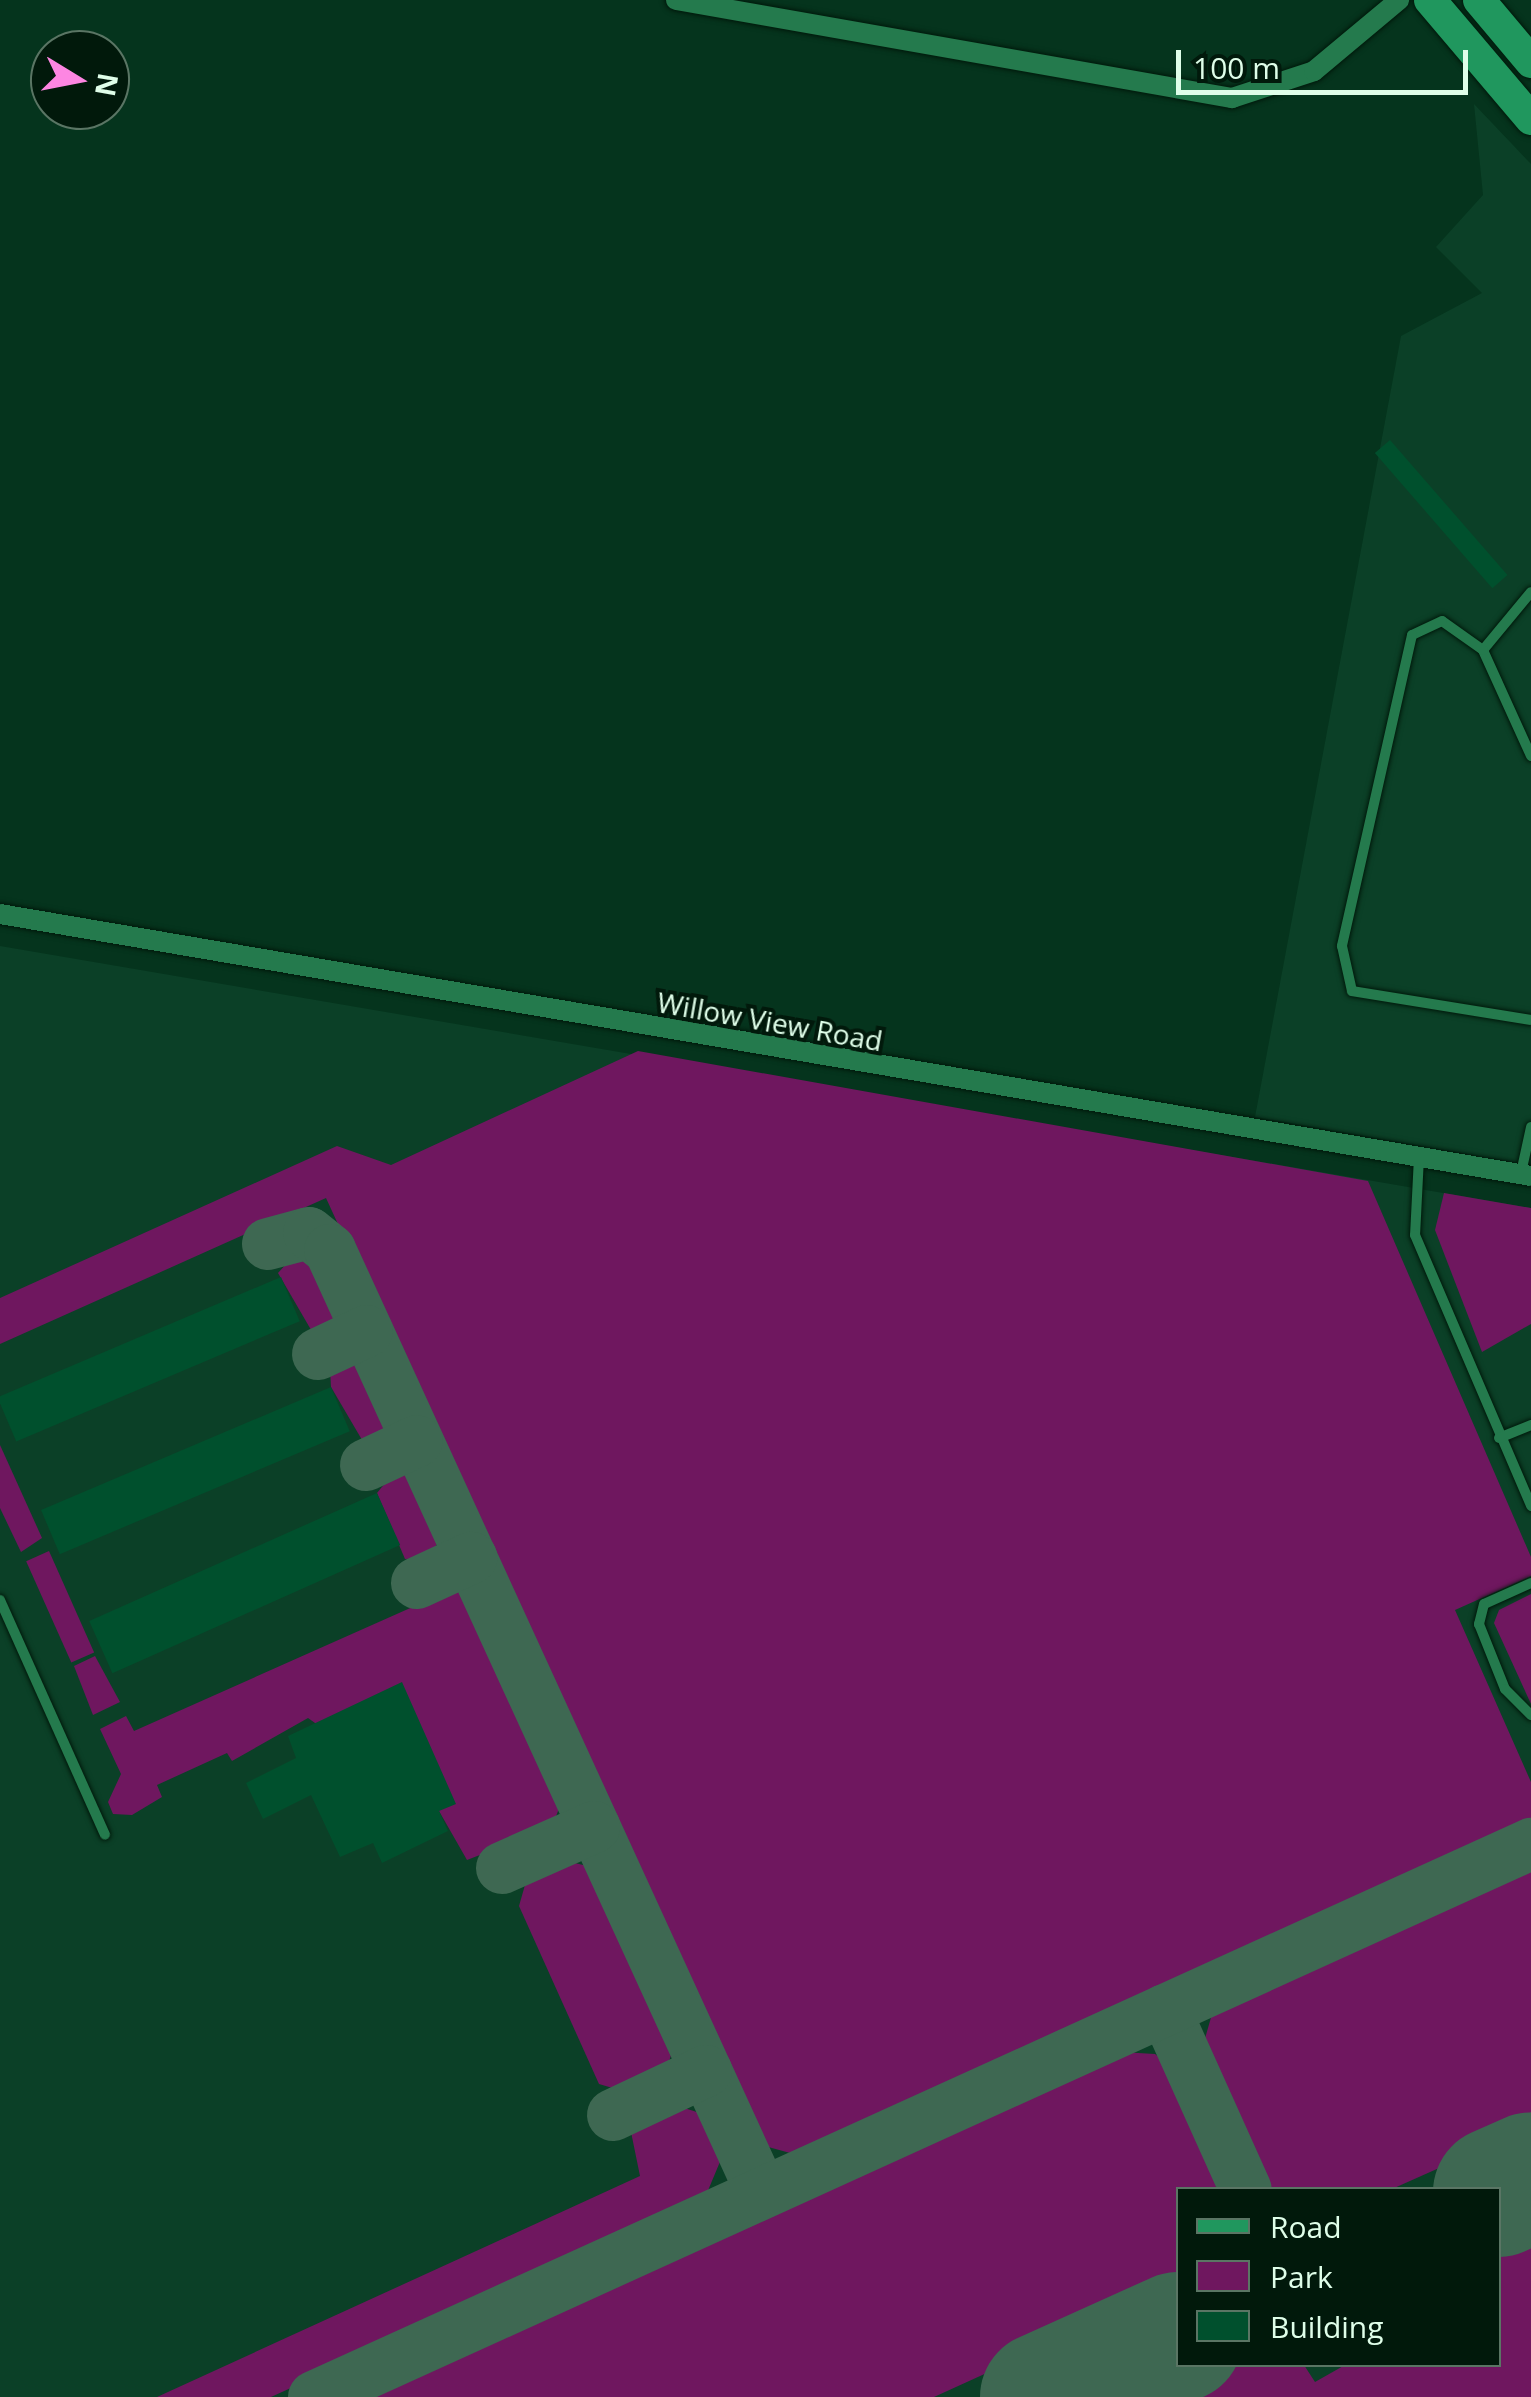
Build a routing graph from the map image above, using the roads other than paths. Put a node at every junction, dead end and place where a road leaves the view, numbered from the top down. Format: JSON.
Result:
{"nodes":[{"id":1,"x":676,"y":0,"type":"edge"},
{"id":2,"x":1400,"y":0,"type":"edge"},
{"id":3,"x":1430,"y":0,"type":"edge"},
{"id":4,"x":1479,"y":0,"type":"edge"},
{"id":5,"x":1531,"y":62,"type":"edge"},
{"id":6,"x":1531,"y":119,"type":"edge"},
{"id":7,"x":1531,"y":592,"type":"edge"},
{"id":8,"x":1483,"y":650,"type":"junction"},
{"id":9,"x":1531,"y":756,"type":"edge"},
{"id":10,"x":0,"y":914,"type":"edge"},
{"id":11,"x":1531,"y":1020,"type":"edge"},
{"id":12,"x":1531,"y":1127,"type":"edge"},
{"id":13,"x":1419,"y":1158,"type":"junction"},
{"id":14,"x":1526,"y":1175,"type":"edge"},
{"id":15,"x":1531,"y":1426,"type":"edge"},
{"id":16,"x":1500,"y":1438,"type":"junction"},
{"id":17,"x":1531,"y":1506,"type":"edge"},
{"id":18,"x":1531,"y":1583,"type":"edge"},
{"id":19,"x":0,"y":1600,"type":"edge"},
{"id":20,"x":1531,"y":1714,"type":"edge"},
{"id":21,"x":105,"y":1836,"type":"dead end"}],
"edges":[{"from":1,"to":2,"type":"street"},
{"from":3,"to":6,"type":"main road"},
{"from":4,"to":5,"type":"main road"},
{"from":7,"to":8,"type":"lane"},
{"from":8,"to":9,"type":"lane"},
{"from":8,"to":11,"type":"lane"},
{"from":10,"to":13,"type":"street","name":"Willow View Road"},
{"from":12,"to":14,"type":"lane"},
{"from":13,"to":14,"type":"street","name":"Willow View Road"},
{"from":13,"to":16,"type":"lane"},
{"from":15,"to":16,"type":"lane"},
{"from":16,"to":17,"type":"lane"},
{"from":18,"to":20,"type":"lane"},
{"from":19,"to":21,"type":"lane"}]}
